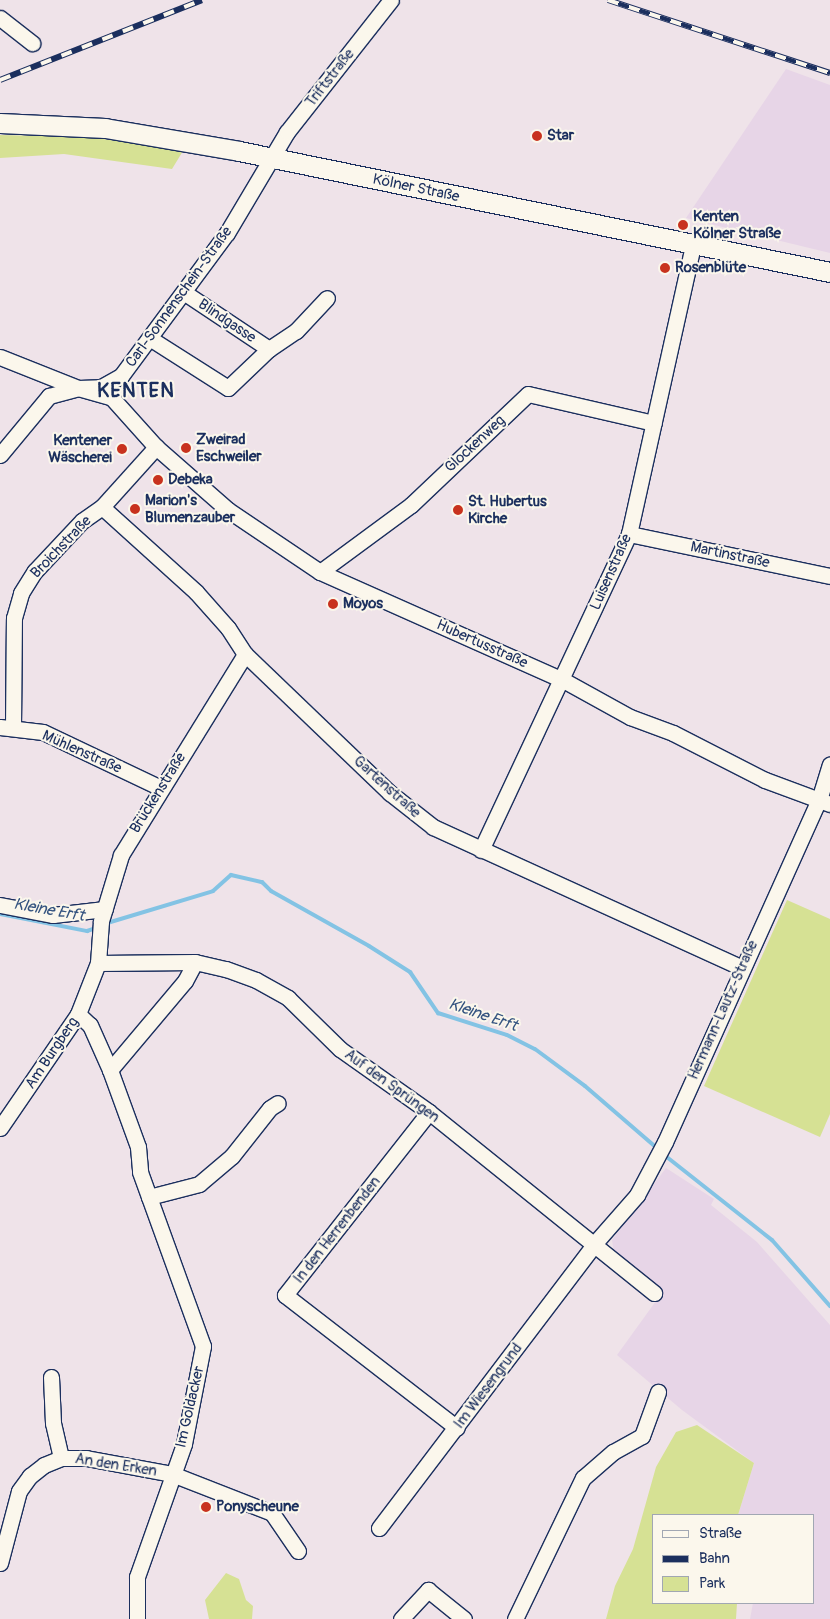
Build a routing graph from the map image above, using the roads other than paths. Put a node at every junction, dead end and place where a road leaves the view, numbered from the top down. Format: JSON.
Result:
{"nodes":[{"id":1,"x":391,"y":0,"type":"edge"},
{"id":2,"x":0,"y":18,"type":"edge"},
{"id":3,"x":32,"y":42,"type":"dead end"},
{"id":4,"x":0,"y":123,"type":"edge"},
{"id":5,"x":272,"y":157,"type":"junction"},
{"id":6,"x":693,"y":246,"type":"junction"},
{"id":7,"x":830,"y":272,"type":"edge"},
{"id":8,"x":184,"y":293,"type":"junction"},
{"id":9,"x":327,"y":298,"type":"dead end"},
{"id":10,"x":151,"y":339,"type":"junction"},
{"id":11,"x":269,"y":349,"type":"junction"},
{"id":12,"x":0,"y":357,"type":"edge"},
{"id":13,"x":78,"y":388,"type":"junction"},
{"id":14,"x":654,"y":423,"type":"junction"},
{"id":15,"x":156,"y":447,"type":"junction"},
{"id":16,"x":0,"y":455,"type":"edge"},
{"id":17,"x":102,"y":507,"type":"junction"},
{"id":18,"x":629,"y":534,"type":"junction"},
{"id":19,"x":320,"y":572,"type":"junction"},
{"id":20,"x":830,"y":576,"type":"edge"},
{"id":21,"x":245,"y":654,"type":"junction"},
{"id":22,"x":563,"y":680,"type":"junction"},
{"id":23,"x":7,"y":728,"type":"edge"},
{"id":24,"x":830,"y":765,"type":"edge"},
{"id":25,"x":161,"y":788,"type":"junction"},
{"id":26,"x":824,"y":802,"type":"edge"},
{"id":27,"x":481,"y":850,"type":"junction"},
{"id":28,"x":0,"y":905,"type":"edge"},
{"id":29,"x":103,"y":915,"type":"junction"},
{"id":30,"x":97,"y":943,"type":"joint"},
{"id":31,"x":195,"y":962,"type":"junction"},
{"id":32,"x":98,"y":963,"type":"junction"},
{"id":33,"x":742,"y":968,"type":"junction"},
{"id":34,"x":78,"y":1014,"type":"junction"},
{"id":35,"x":110,"y":1070,"type":"junction"},
{"id":36,"x":278,"y":1103,"type":"dead end"},
{"id":37,"x":429,"y":1112,"type":"junction"},
{"id":38,"x":0,"y":1128,"type":"edge"},
{"id":39,"x":149,"y":1197,"type":"junction"},
{"id":40,"x":595,"y":1243,"type":"junction"},
{"id":41,"x":654,"y":1293,"type":"dead end"},
{"id":42,"x":51,"y":1376,"type":"dead end"},
{"id":43,"x":658,"y":1392,"type":"dead end"},
{"id":44,"x":457,"y":1428,"type":"junction"},
{"id":45,"x":61,"y":1458,"type":"junction"},
{"id":46,"x":172,"y":1474,"type":"junction"},
{"id":47,"x":379,"y":1528,"type":"dead end"},
{"id":48,"x":298,"y":1551,"type":"dead end"},
{"id":49,"x":0,"y":1563,"type":"edge"},
{"id":50,"x":137,"y":1619,"type":"edge"},
{"id":51,"x":401,"y":1619,"type":"edge"},
{"id":52,"x":464,"y":1619,"type":"edge"},
{"id":53,"x":515,"y":1619,"type":"edge"}],
"edges":[{"from":1,"to":5,"type":"street","name":"Triftstraße"},
{"from":2,"to":3,"type":"street"},
{"from":4,"to":5,"type":"main road","name":"Kölner Straße"},
{"from":5,"to":6,"type":"main road","name":"Kölner Straße"},
{"from":5,"to":8,"type":"street","name":"Carl-Sonnenschein-Straße"},
{"from":6,"to":7,"type":"main road","name":"Kölner Straße"},
{"from":6,"to":14,"type":"street","name":"Luisenstraße"},
{"from":8,"to":10,"type":"street","name":"Carl-Sonnenschein-Straße"},
{"from":8,"to":11,"type":"street","name":"Blindgasse"},
{"from":9,"to":11,"type":"street","name":"Blindgasse"},
{"from":10,"to":11,"type":"street","name":"Blindgasse"},
{"from":10,"to":13,"type":"street","name":"Carl-Sonnenschein-Straße"},
{"from":12,"to":13,"type":"street"},
{"from":13,"to":15,"type":"street","name":"Hubertusstraße"},
{"from":13,"to":16,"type":"street","name":"Carl-Sonnenschein-Straße"},
{"from":14,"to":18,"type":"street","name":"Luisenstraße"},
{"from":14,"to":19,"type":"street","name":"Glockenweg"},
{"from":15,"to":17,"type":"street","name":"Broichstraße"},
{"from":15,"to":19,"type":"street","name":"Hubertusstraße"},
{"from":17,"to":21,"type":"street","name":"Gartenstraße"},
{"from":17,"to":23,"type":"street","name":"Broichstraße"},
{"from":18,"to":20,"type":"street","name":"Martinstraße"},
{"from":18,"to":22,"type":"street","name":"Luisenstraße"},
{"from":19,"to":22,"type":"street","name":"Hubertusstraße"},
{"from":21,"to":25,"type":"street","name":"Brückenstraße"},
{"from":21,"to":27,"type":"street","name":"Gartenstraße"},
{"from":22,"to":26,"type":"street","name":"Hubertusstraße"},
{"from":22,"to":27,"type":"street","name":"Luisenstraße"},
{"from":23,"to":25,"type":"street","name":"Mühlenstraße"},
{"from":24,"to":26,"type":"street","name":"Hermann-Lautz-Straße"},
{"from":25,"to":29,"type":"street","name":"Brückenstraße"},
{"from":26,"to":33,"type":"street","name":"Hermann-Lautz-Straße"},
{"from":27,"to":33,"type":"street","name":"Gartenstraße"},
{"from":28,"to":29,"type":"street"},
{"from":29,"to":30,"type":"street","name":"Brückenstraße"},
{"from":30,"to":32,"type":"street","name":"Am Burgberg"},
{"from":31,"to":32,"type":"street","name":"Auf den Sprüngen"},
{"from":31,"to":35,"type":"street"},
{"from":31,"to":37,"type":"street","name":"Auf den Sprüngen"},
{"from":32,"to":34,"type":"street","name":"Am Burgberg"},
{"from":33,"to":40,"type":"street","name":"Hermann-Lautz-Straße"},
{"from":34,"to":35,"type":"street","name":"Im Goldacker"},
{"from":34,"to":38,"type":"street","name":"Am Burgberg"},
{"from":35,"to":39,"type":"street","name":"Im Goldacker"},
{"from":36,"to":39,"type":"street"},
{"from":37,"to":40,"type":"street","name":"Auf den Sprüngen"},
{"from":37,"to":44,"type":"street","name":"In den Herrenbenden"},
{"from":39,"to":46,"type":"street","name":"Im Goldacker"},
{"from":40,"to":41,"type":"street","name":"Auf den Sprüngen"},
{"from":40,"to":44,"type":"street","name":"Im Wiesengrund"},
{"from":42,"to":45,"type":"street","name":"An den Erken"},
{"from":43,"to":53,"type":"street"},
{"from":44,"to":47,"type":"street","name":"Im Wiesengrund"},
{"from":45,"to":46,"type":"street","name":"An den Erken"},
{"from":45,"to":49,"type":"street","name":"An den Erken"},
{"from":46,"to":48,"type":"street","name":"An den Erken"},
{"from":46,"to":50,"type":"street","name":"Im Goldacker"},
{"from":51,"to":52,"type":"street"}]}
